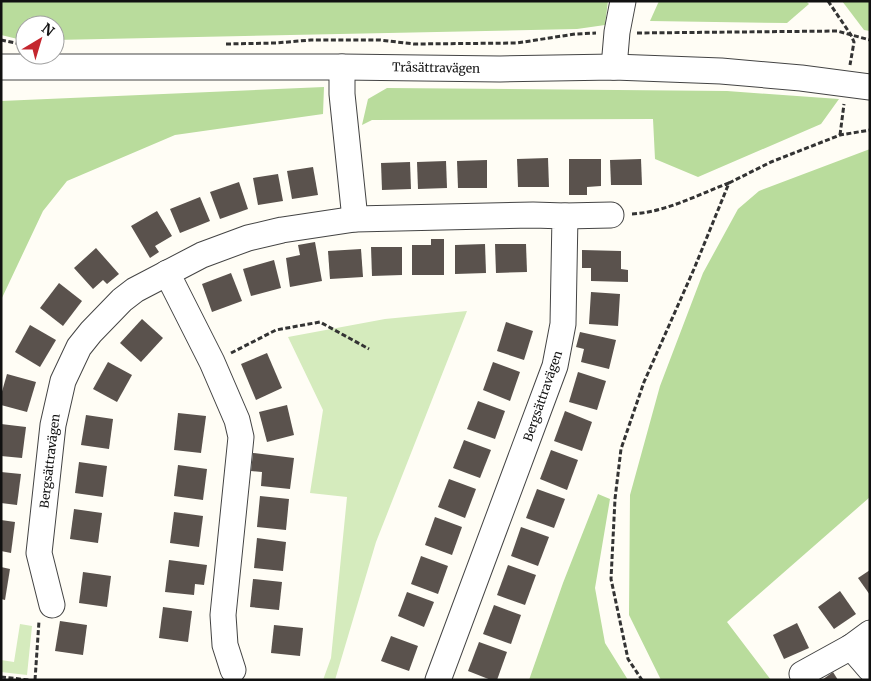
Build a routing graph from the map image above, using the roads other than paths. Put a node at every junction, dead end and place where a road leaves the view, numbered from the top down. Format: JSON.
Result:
{"nodes":[{"id":1,"x":623,"y":1,"type":"edge"},
{"id":2,"x":1,"y":67,"type":"edge"},
{"id":3,"x":342,"y":67,"type":"junction"},
{"id":4,"x":614,"y":67,"type":"junction"},
{"id":5,"x":870,"y":87,"type":"edge"},
{"id":6,"x":611,"y":215,"type":"road end"},
{"id":7,"x":566,"y":216,"type":"junction"},
{"id":8,"x":355,"y":218,"type":"junction"},
{"id":9,"x":168,"y":273,"type":"junction"},
{"id":10,"x":52,"y":605,"type":"road end"},
{"id":11,"x":860,"y":640,"type":"edge"},
{"id":12,"x":870,"y":668,"type":"edge"},
{"id":13,"x":233,"y":670,"type":"dead end"},
{"id":14,"x":802,"y":674,"type":"dead end"},
{"id":15,"x":438,"y":680,"type":"edge"}],
"edges":[{"from":1,"to":4,"type":"street"},
{"from":2,"to":3,"type":"street","name":"Tråsättravägen"},
{"from":3,"to":4,"type":"street","name":"Tråsättravägen"},
{"from":3,"to":8,"type":"street"},
{"from":4,"to":5,"type":"street","name":"Tråsättravägen"},
{"from":6,"to":7,"type":"street"},
{"from":7,"to":8,"type":"street","name":"Bergsättravägen"},
{"from":7,"to":15,"type":"street","name":"Bergsättravägen"},
{"from":8,"to":9,"type":"street","name":"Bergsättravägen"},
{"from":9,"to":10,"type":"street","name":"Bergsättravägen"},
{"from":9,"to":13,"type":"street"},
{"from":11,"to":12,"type":"street"},
{"from":11,"to":14,"type":"street"}]}
